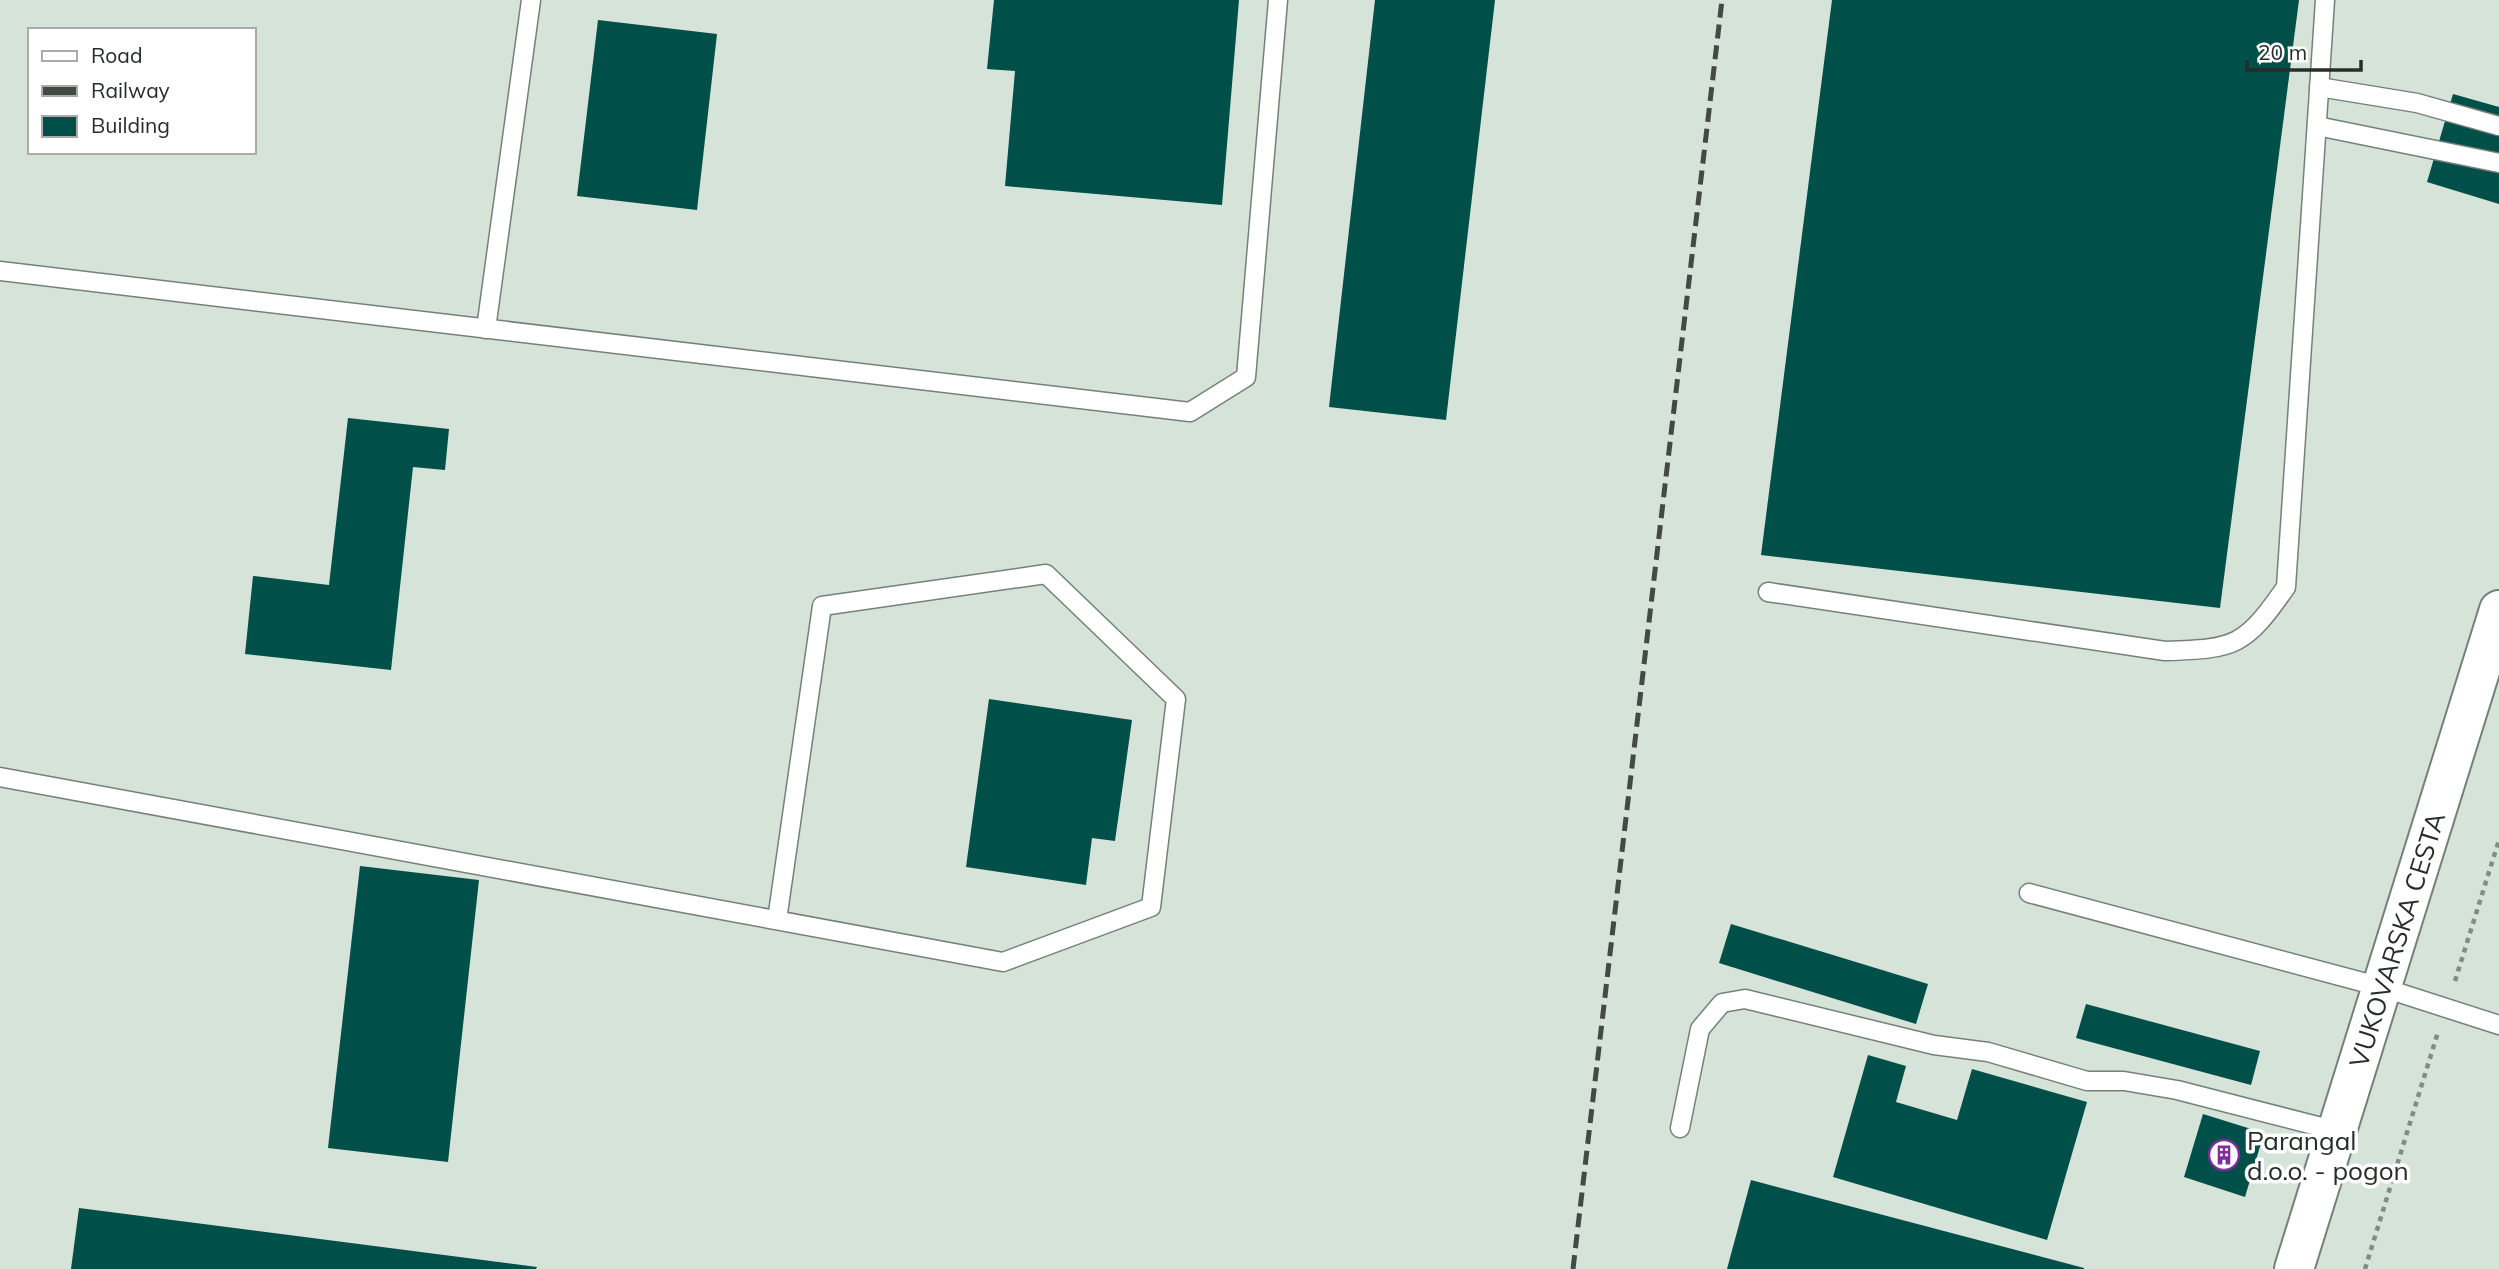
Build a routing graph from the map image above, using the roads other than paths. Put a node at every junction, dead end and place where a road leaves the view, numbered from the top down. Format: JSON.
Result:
{"nodes":[{"id":1,"x":531,"y":0,"type":"edge"},
{"id":2,"x":1278,"y":0,"type":"edge"},
{"id":3,"x":2325,"y":0,"type":"edge"},
{"id":4,"x":2319,"y":88,"type":"junction"},
{"id":5,"x":2317,"y":126,"type":"junction"},
{"id":6,"x":2499,"y":126,"type":"edge"},
{"id":7,"x":2499,"y":163,"type":"edge"},
{"id":8,"x":0,"y":271,"type":"edge"},
{"id":9,"x":486,"y":328,"type":"junction"},
{"id":10,"x":1768,"y":592,"type":"dead end"},
{"id":11,"x":2499,"y":610,"type":"edge"},
{"id":12,"x":0,"y":777,"type":"edge"},
{"id":13,"x":2029,"y":893,"type":"dead end"},
{"id":14,"x":777,"y":920,"type":"junction"},
{"id":15,"x":2381,"y":987,"type":"junction"},
{"id":16,"x":2499,"y":1025,"type":"edge"},
{"id":17,"x":1680,"y":1128,"type":"dead end"},
{"id":18,"x":2337,"y":1131,"type":"junction"},
{"id":19,"x":2294,"y":1269,"type":"edge"}],
"edges":[{"from":1,"to":9,"type":"lane"},
{"from":2,"to":9,"type":"lane"},
{"from":3,"to":4,"type":"lane"},
{"from":4,"to":5,"type":"lane"},
{"from":4,"to":6,"type":"lane"},
{"from":5,"to":7,"type":"lane"},
{"from":5,"to":10,"type":"lane"},
{"from":8,"to":9,"type":"lane"},
{"from":11,"to":15,"type":"main road","name":"VUKOVARSKA CESTA"},
{"from":12,"to":14,"type":"lane"},
{"from":13,"to":15,"type":"lane"},
{"from":14,"to":14,"type":"lane"},
{"from":15,"to":16,"type":"lane"},
{"from":15,"to":18,"type":"main road","name":"VUKOVARSKA CESTA"},
{"from":17,"to":18,"type":"lane"},
{"from":18,"to":19,"type":"main road","name":"VUKOVARSKA CESTA"}]}
